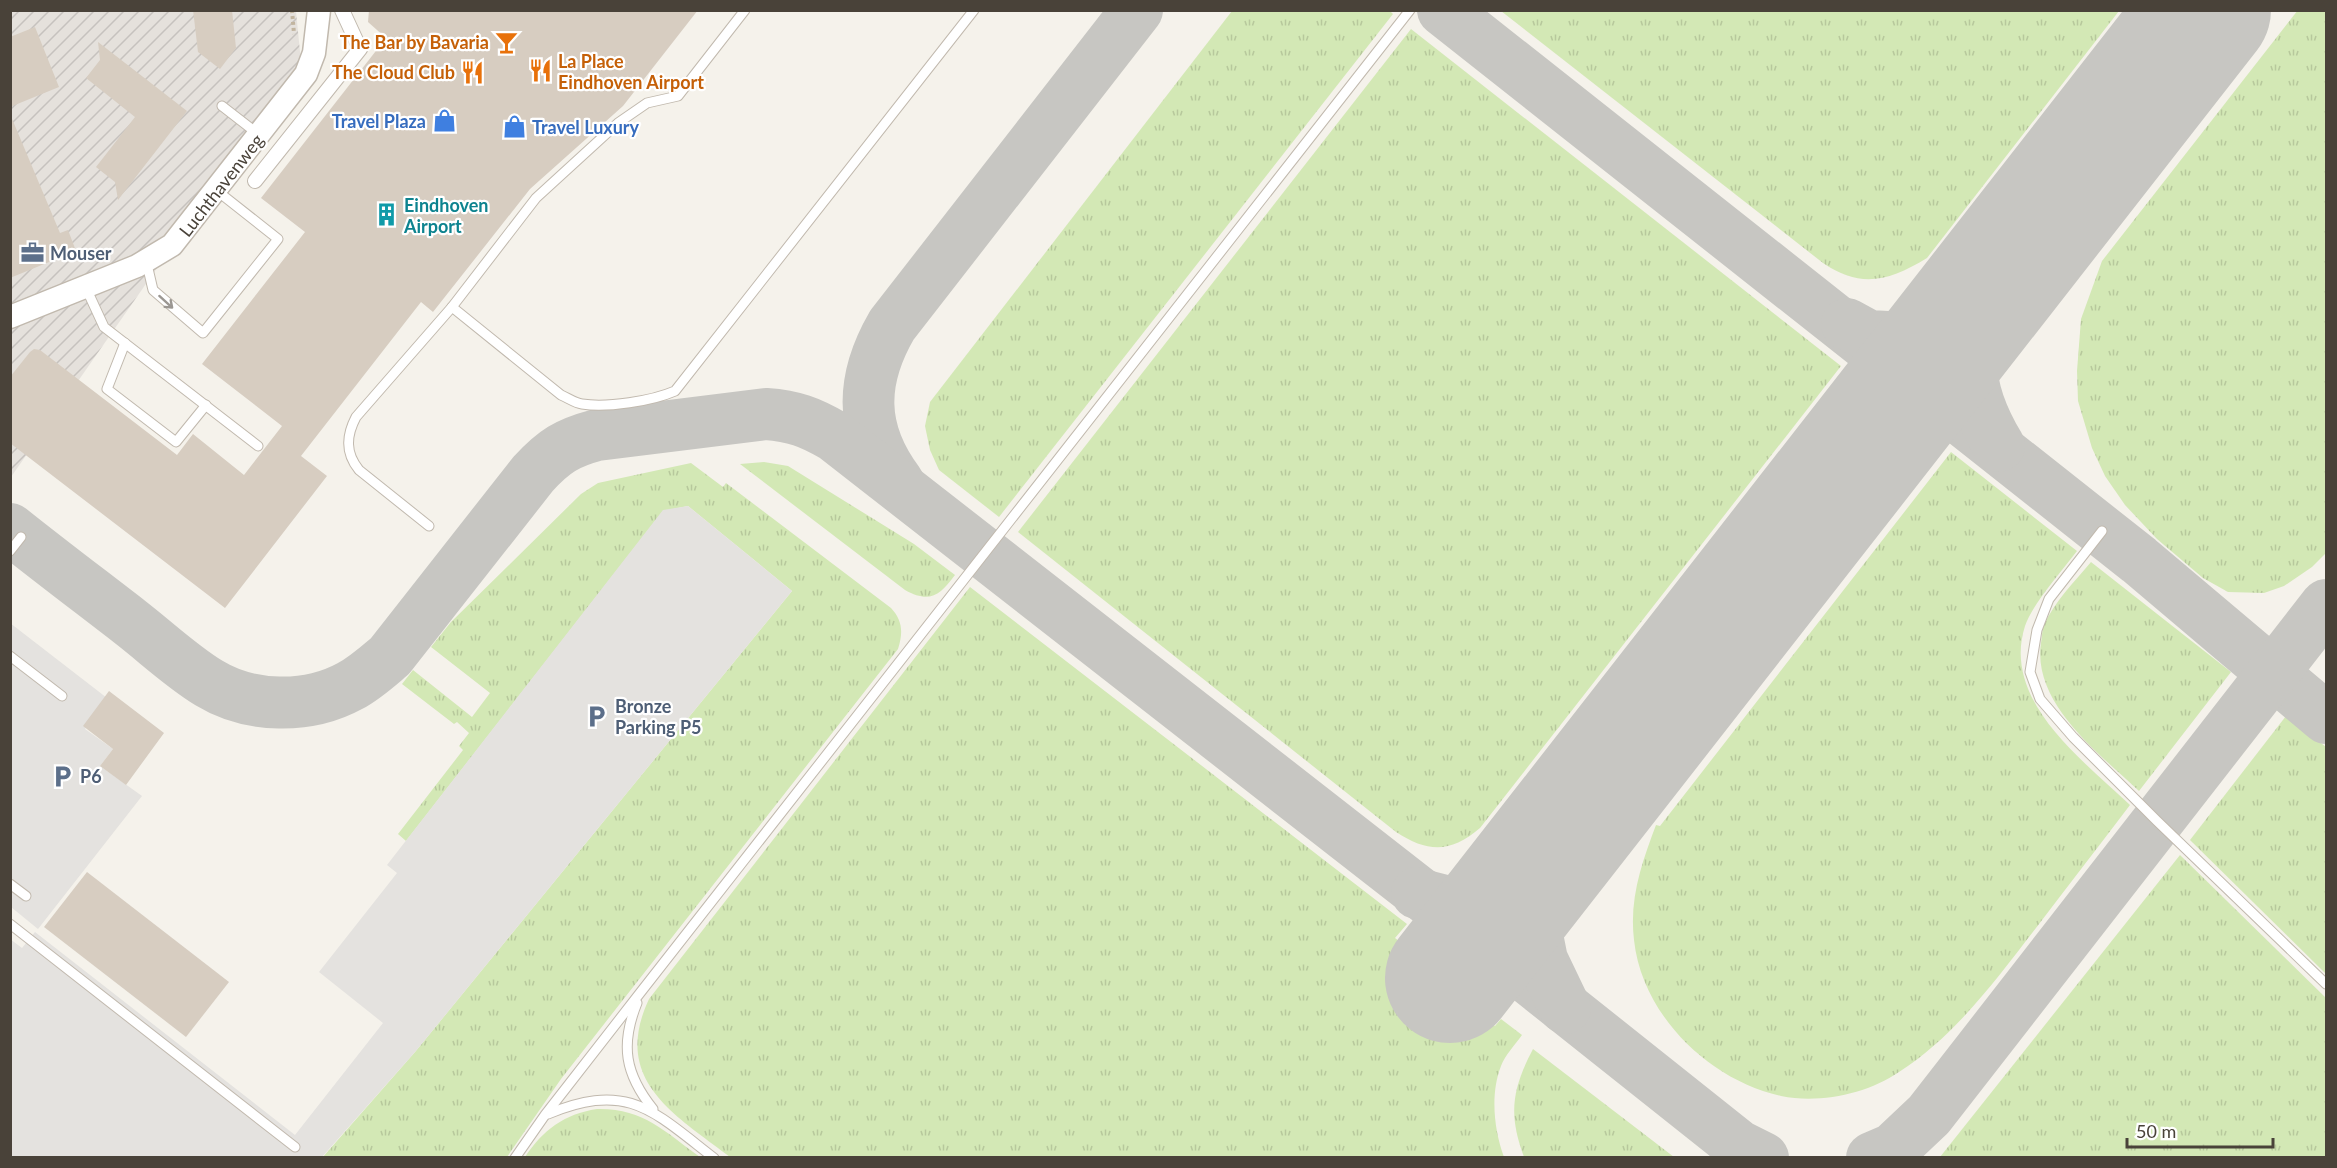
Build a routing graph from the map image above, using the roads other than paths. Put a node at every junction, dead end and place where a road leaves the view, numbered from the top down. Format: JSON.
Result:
{"nodes":[{"id":1,"x":307,"y":10,"type":"edge"},
{"id":2,"x":342,"y":10,"type":"edge"},
{"id":3,"x":745,"y":10,"type":"edge"},
{"id":4,"x":974,"y":10,"type":"edge"},
{"id":5,"x":1410,"y":10,"type":"edge"},
{"id":6,"x":317,"y":21,"type":"edge"},
{"id":7,"x":222,"y":106,"type":"dead end"},
{"id":8,"x":260,"y":135,"type":"junction"},
{"id":9,"x":255,"y":182,"type":"dead end"},
{"id":10,"x":216,"y":190,"type":"junction"},
{"id":11,"x":146,"y":260,"type":"junction"},
{"id":12,"x":86,"y":287,"type":"junction"},
{"id":13,"x":452,"y":308,"type":"junction"},
{"id":14,"x":10,"y":317,"type":"edge"},
{"id":15,"x":125,"y":343,"type":"junction"},
{"id":16,"x":206,"y":405,"type":"junction"},
{"id":17,"x":258,"y":446,"type":"dead end"},
{"id":18,"x":429,"y":526,"type":"dead end"},
{"id":19,"x":2102,"y":531,"type":"dead end"},
{"id":20,"x":21,"y":537,"type":"dead end"},
{"id":21,"x":10,"y":551,"type":"edge"},
{"id":22,"x":10,"y":656,"type":"edge"},
{"id":23,"x":62,"y":696,"type":"dead end"},
{"id":24,"x":10,"y":884,"type":"edge"},
{"id":25,"x":26,"y":896,"type":"dead end"},
{"id":26,"x":10,"y":924,"type":"edge"},
{"id":27,"x":2326,"y":984,"type":"edge"},
{"id":28,"x":640,"y":993,"type":"junction"},
{"id":29,"x":654,"y":1111,"type":"junction"},
{"id":30,"x":545,"y":1115,"type":"junction"},
{"id":31,"x":296,"y":1147,"type":"dead end"},
{"id":32,"x":515,"y":1158,"type":"edge"},
{"id":33,"x":714,"y":1158,"type":"edge"}],
"edges":[{"from":1,"to":6,"type":"street","name":"Luchthavenweg"},
{"from":2,"to":9,"type":"street"},
{"from":3,"to":13,"type":"lane"},
{"from":4,"to":13,"type":"lane"},
{"from":5,"to":28,"type":"lane"},
{"from":6,"to":8,"type":"street","name":"Luchthavenweg"},
{"from":7,"to":8,"type":"lane"},
{"from":8,"to":10,"type":"street","name":"Luchthavenweg"},
{"from":10,"to":11,"type":"street","name":"Luchthavenweg"},
{"from":11,"to":10,"type":"lane","one_way":true},
{"from":11,"to":12,"type":"street","name":"Luchthavenweg"},
{"from":12,"to":14,"type":"street","name":"Luchthavenweg"},
{"from":12,"to":15,"type":"lane"},
{"from":13,"to":18,"type":"lane"},
{"from":15,"to":16,"type":"lane"},
{"from":15,"to":16,"type":"lane"},
{"from":16,"to":17,"type":"lane"},
{"from":19,"to":27,"type":"lane"},
{"from":20,"to":21,"type":"lane"},
{"from":22,"to":23,"type":"lane"},
{"from":24,"to":25,"type":"lane"},
{"from":26,"to":31,"type":"lane"},
{"from":28,"to":29,"type":"lane"},
{"from":28,"to":30,"type":"lane"},
{"from":29,"to":30,"type":"lane"},
{"from":29,"to":33,"type":"lane"},
{"from":30,"to":32,"type":"lane"}]}
